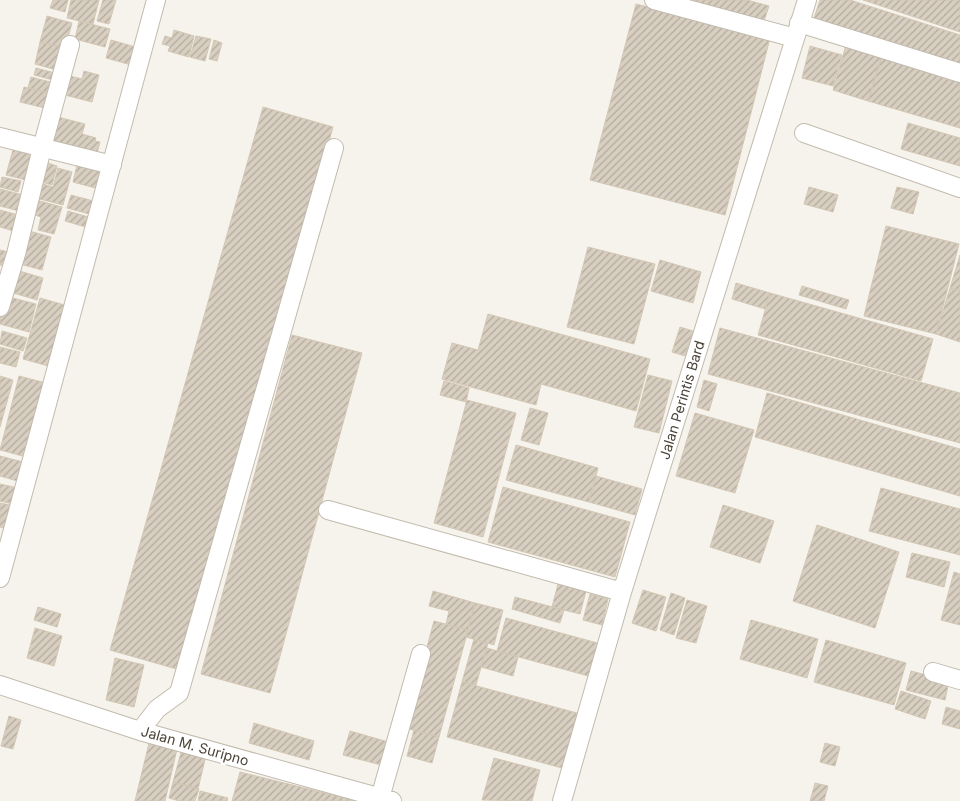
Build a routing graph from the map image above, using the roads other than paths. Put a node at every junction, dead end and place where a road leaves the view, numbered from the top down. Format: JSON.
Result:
{"nodes":[{"id":1,"x":156,"y":0,"type":"edge"},
{"id":2,"x":654,"y":0,"type":"edge"},
{"id":3,"x":807,"y":0,"type":"edge"},
{"id":4,"x":797,"y":30,"type":"junction"},
{"id":5,"x":70,"y":45,"type":"dead end"},
{"id":6,"x":960,"y":73,"type":"edge"},
{"id":7,"x":804,"y":133,"type":"dead end"},
{"id":8,"x":0,"y":137,"type":"edge"},
{"id":9,"x":42,"y":148,"type":"junction"},
{"id":10,"x":334,"y":148,"type":"dead end"},
{"id":11,"x":112,"y":165,"type":"junction"},
{"id":12,"x":960,"y":188,"type":"edge"},
{"id":13,"x":0,"y":307,"type":"edge"},
{"id":14,"x":328,"y":510,"type":"dead end"},
{"id":15,"x":0,"y":578,"type":"edge"},
{"id":16,"x":622,"y":592,"type":"junction"},
{"id":17,"x":421,"y":654,"type":"dead end"},
{"id":18,"x":933,"y":672,"type":"dead end"},
{"id":19,"x":960,"y":680,"type":"edge"},
{"id":20,"x":0,"y":685,"type":"edge"},
{"id":21,"x":140,"y":731,"type":"junction"},
{"id":22,"x":386,"y":799,"type":"edge"},
{"id":23,"x":562,"y":801,"type":"edge"}],
"edges":[{"from":1,"to":11,"type":"street"},
{"from":2,"to":4,"type":"street"},
{"from":3,"to":4,"type":"street","name":"Jalan Perintis Bard"},
{"from":4,"to":6,"type":"street"},
{"from":4,"to":16,"type":"street","name":"Jalan Perintis Bard"},
{"from":5,"to":9,"type":"street"},
{"from":7,"to":12,"type":"street"},
{"from":8,"to":9,"type":"street"},
{"from":9,"to":11,"type":"street"},
{"from":9,"to":13,"type":"street"},
{"from":10,"to":21,"type":"street"},
{"from":11,"to":15,"type":"street"},
{"from":14,"to":16,"type":"street"},
{"from":16,"to":23,"type":"street","name":"Jalan Perintis Bard"},
{"from":17,"to":22,"type":"street"},
{"from":18,"to":19,"type":"street"},
{"from":20,"to":21,"type":"street","name":"Jalan M. Suripno"},
{"from":21,"to":22,"type":"street","name":"Jalan M. Suripno"}]}
